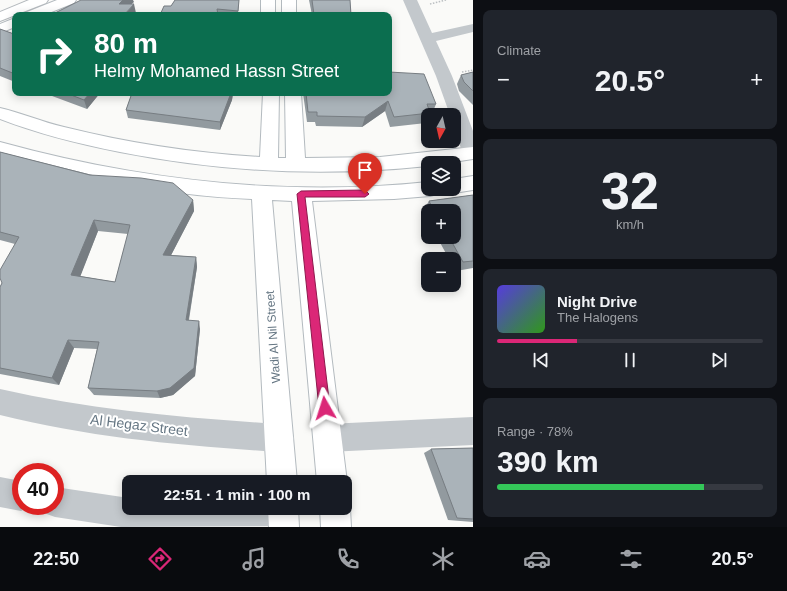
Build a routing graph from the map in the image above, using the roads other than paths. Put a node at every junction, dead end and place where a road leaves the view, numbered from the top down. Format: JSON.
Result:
{"nodes":[{"id":1,"x":41,"y":0,"type":"edge"},
{"id":2,"x":69,"y":0,"type":"edge"},
{"id":3,"x":268,"y":0,"type":"edge"},
{"id":4,"x":289,"y":0,"type":"edge"},
{"id":5,"x":410,"y":0,"type":"edge"},
{"id":6,"x":34,"y":12,"type":"edge"},
{"id":7,"x":36,"y":12,"type":"edge"},
{"id":8,"x":268,"y":12,"type":"edge"},
{"id":9,"x":290,"y":12,"type":"edge"},
{"id":10,"x":12,"y":16,"type":"edge"},
{"id":11,"x":0,"y":17,"type":"edge"},
{"id":12,"x":12,"y":23,"type":"edge"},
{"id":13,"x":0,"y":28,"type":"edge"},
{"id":14,"x":473,"y":28,"type":"edge"},
{"id":15,"x":428,"y":38,"type":"junction"},
{"id":16,"x":271,"y":96,"type":"edge"},
{"id":17,"x":293,"y":96,"type":"edge"},
{"id":18,"x":0,"y":113,"type":"edge"},
{"id":19,"x":0,"y":148,"type":"edge"},
{"id":20,"x":473,"y":153,"type":"edge"},
{"id":21,"x":269,"y":163,"type":"junction"},
{"id":22,"x":296,"y":164,"type":"junction"},
{"id":23,"x":473,"y":184,"type":"edge"},
{"id":24,"x":461,"y":185,"type":"edge"},
{"id":25,"x":421,"y":190,"type":"edge"},
{"id":26,"x":262,"y":193,"type":"junction"},
{"id":27,"x":301,"y":194,"type":"junction"},
{"id":28,"x":0,"y":402,"type":"edge"},
{"id":29,"x":473,"y":430,"type":"edge"},
{"id":30,"x":280,"y":438,"type":"junction"},
{"id":31,"x":328,"y":438,"type":"junction"},
{"id":32,"x":282,"y":475,"type":"edge"},
{"id":33,"x":331,"y":475,"type":"edge"},
{"id":34,"x":0,"y":492,"type":"edge"},
{"id":35,"x":12,"y":494,"type":"edge"},
{"id":36,"x":64,"y":503,"type":"edge"},
{"id":37,"x":335,"y":515,"type":"edge"},
{"id":38,"x":284,"y":520,"type":"edge"},
{"id":39,"x":336,"y":527,"type":"edge"}],
"edges":[{"from":1,"to":6,"type":"street"},
{"from":2,"to":7,"type":"street"},
{"from":3,"to":8,"type":"street"},
{"from":4,"to":9,"type":"street"},
{"from":5,"to":15,"type":"street"},
{"from":10,"to":11,"type":"street"},
{"from":12,"to":13,"type":"street"},
{"from":14,"to":15,"type":"street"},
{"from":15,"to":20,"type":"street"},
{"from":16,"to":21,"type":"street"},
{"from":17,"to":22,"type":"street"},
{"from":18,"to":21,"type":"street"},
{"from":19,"to":26,"type":"street"},
{"from":20,"to":22,"type":"street"},
{"from":21,"to":22,"type":"street"},
{"from":23,"to":24,"type":"street"},
{"from":25,"to":27,"type":"street"},
{"from":26,"to":27,"type":"street"},
{"from":26,"to":30,"type":"street","name":"Wadi Al Nil Street"},
{"from":27,"to":31,"type":"street"},
{"from":28,"to":30,"type":"street","name":"Al Hegaz Street"},
{"from":29,"to":31,"type":"street"},
{"from":30,"to":32,"type":"street","name":"Wadi Al Nil Street"},
{"from":31,"to":33,"type":"street"},
{"from":34,"to":35,"type":"street"},
{"from":36,"to":38,"type":"street"},
{"from":37,"to":39,"type":"street"}]}
